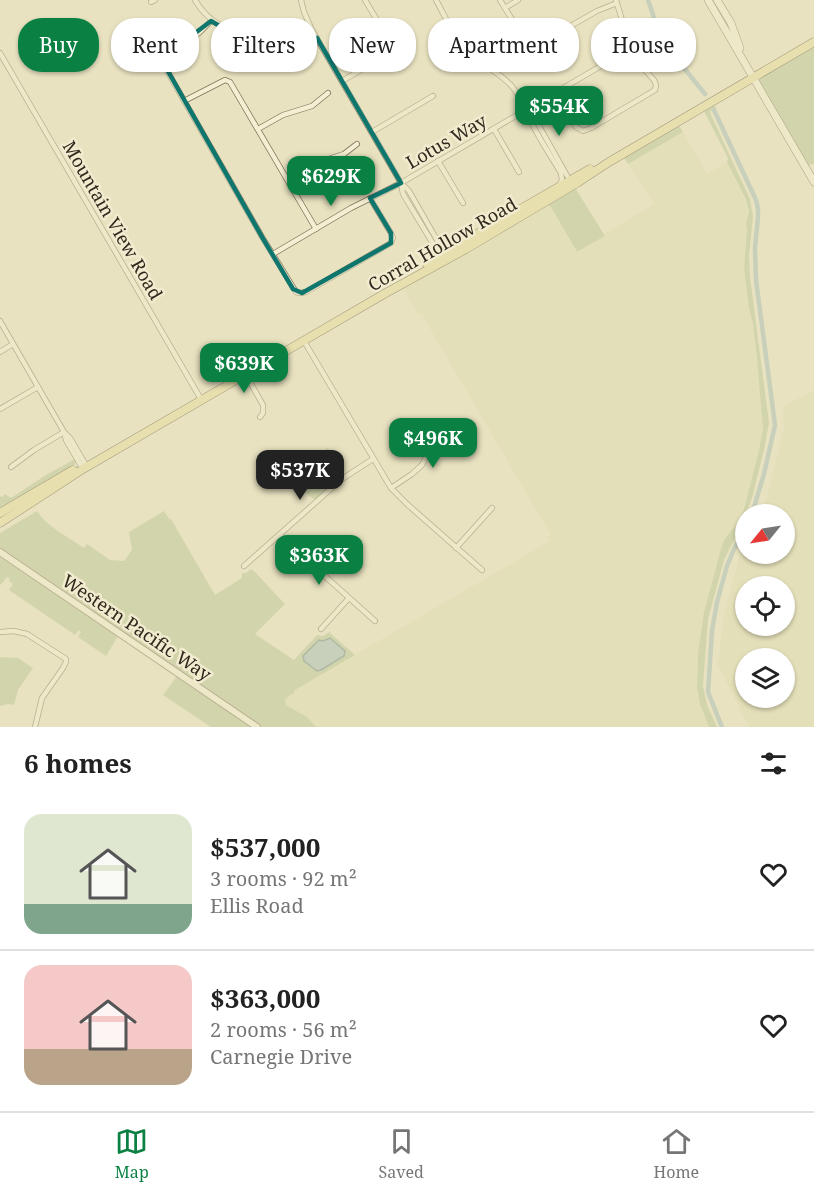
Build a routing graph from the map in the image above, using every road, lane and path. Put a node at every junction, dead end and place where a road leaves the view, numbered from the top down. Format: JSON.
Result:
{"nodes":[{"id":1,"x":195,"y":0,"type":"edge"},
{"id":2,"x":301,"y":0,"type":"edge"},
{"id":3,"x":365,"y":0,"type":"edge"},
{"id":4,"x":436,"y":0,"type":"edge"},
{"id":5,"x":500,"y":0,"type":"edge"},
{"id":6,"x":518,"y":0,"type":"edge"},
{"id":7,"x":708,"y":0,"type":"edge"},
{"id":8,"x":717,"y":0,"type":"edge"},
{"id":9,"x":617,"y":1,"type":"edge"},
{"id":10,"x":505,"y":8,"type":"junction"},
{"id":11,"x":307,"y":18,"type":"edge"},
{"id":12,"x":447,"y":18,"type":"edge"},
{"id":13,"x":511,"y":18,"type":"edge"},
{"id":14,"x":622,"y":18,"type":"edge"},
{"id":15,"x":211,"y":21,"type":"joint"},
{"id":16,"x":579,"y":21,"type":"edge"},
{"id":17,"x":317,"y":38,"type":"edge"},
{"id":18,"x":814,"y":42,"type":"edge"},
{"id":19,"x":0,"y":53,"type":"edge"},
{"id":20,"x":495,"y":72,"type":"edge"},
{"id":21,"x":592,"y":72,"type":"edge"},
{"id":22,"x":646,"y":72,"type":"edge"},
{"id":23,"x":753,"y":77,"type":"junction"},
{"id":24,"x":342,"y":81,"type":"junction"},
{"id":25,"x":556,"y":92,"type":"junction"},
{"id":26,"x":328,"y":93,"type":"dead end"},
{"id":27,"x":433,"y":96,"type":"dead end"},
{"id":28,"x":184,"y":101,"type":"junction"},
{"id":29,"x":527,"y":110,"type":"junction"},
{"id":30,"x":258,"y":129,"type":"junction"},
{"id":31,"x":494,"y":129,"type":"junction"},
{"id":32,"x":372,"y":132,"type":"junction"},
{"id":33,"x":357,"y":144,"type":"dead end"},
{"id":34,"x":438,"y":161,"type":"junction"},
{"id":35,"x":609,"y":162,"type":"junction"},
{"id":36,"x":519,"y":172,"type":"dead end"},
{"id":37,"x":287,"y":179,"type":"junction"},
{"id":38,"x":571,"y":180,"type":"junction"},
{"id":39,"x":814,"y":182,"type":"edge"},
{"id":40,"x":401,"y":183,"type":"junction"},
{"id":41,"x":558,"y":187,"type":"junction"},
{"id":42,"x":370,"y":198,"type":"junction"},
{"id":43,"x":463,"y":203,"type":"dead end"},
{"id":44,"x":522,"y":216,"type":"junction"},
{"id":45,"x":315,"y":229,"type":"junction"},
{"id":46,"x":273,"y":254,"type":"junction"},
{"id":47,"x":443,"y":256,"type":"junction"},
{"id":48,"x":0,"y":321,"type":"edge"},
{"id":49,"x":304,"y":341,"type":"junction"},
{"id":50,"x":13,"y":344,"type":"junction"},
{"id":51,"x":0,"y":352,"type":"edge"},
{"id":52,"x":246,"y":375,"type":"junction"},
{"id":53,"x":38,"y":387,"type":"junction"},
{"id":54,"x":202,"y":401,"type":"junction"},
{"id":55,"x":0,"y":409,"type":"edge"},
{"id":56,"x":260,"y":417,"type":"dead end"},
{"id":57,"x":443,"y":424,"type":"dead end"},
{"id":58,"x":64,"y":432,"type":"junction"},
{"id":59,"x":373,"y":459,"type":"junction"},
{"id":60,"x":11,"y":467,"type":"dead end"},
{"id":61,"x":85,"y":468,"type":"junction"},
{"id":62,"x":391,"y":488,"type":"junction"},
{"id":63,"x":492,"y":508,"type":"dead end"},
{"id":64,"x":0,"y":513,"type":"edge"},
{"id":65,"x":0,"y":522,"type":"edge"},
{"id":66,"x":279,"y":535,"type":"junction"},
{"id":67,"x":456,"y":548,"type":"junction"},
{"id":68,"x":0,"y":552,"type":"edge"},
{"id":69,"x":244,"y":566,"type":"dead end"},
{"id":70,"x":482,"y":570,"type":"dead end"},
{"id":71,"x":349,"y":598,"type":"junction"},
{"id":72,"x":375,"y":621,"type":"dead end"},
{"id":73,"x":321,"y":629,"type":"dead end"},
{"id":74,"x":0,"y":632,"type":"edge"},
{"id":75,"x":35,"y":727,"type":"edge"},
{"id":76,"x":257,"y":727,"type":"edge"}],
"edges":[{"from":1,"to":15,"type":"street"},
{"from":2,"to":11,"type":"street"},
{"from":3,"to":24,"type":"street"},
{"from":4,"to":12,"type":"street"},
{"from":5,"to":10,"type":"street"},
{"from":6,"to":10,"type":"street"},
{"from":7,"to":23,"type":"main road"},
{"from":8,"to":23,"type":"main road"},
{"from":9,"to":14,"type":"street"},
{"from":9,"to":16,"type":"street"},
{"from":10,"to":13,"type":"street"},
{"from":15,"to":28,"type":"street"},
{"from":17,"to":24,"type":"street"},
{"from":18,"to":23,"type":"main road","name":"Corral Hollow Road"},
{"from":19,"to":54,"type":"street","name":"Mountain View Road"},
{"from":20,"to":29,"type":"street"},
{"from":21,"to":25,"type":"street","name":"Lotus Way"},
{"from":22,"to":25,"type":"street"},
{"from":23,"to":35,"type":"main road","name":"Corral Hollow Road"},
{"from":23,"to":39,"type":"main road"},
{"from":24,"to":32,"type":"street"},
{"from":25,"to":29,"type":"street","name":"Lotus Way"},
{"from":26,"to":30,"type":"street"},
{"from":27,"to":32,"type":"street"},
{"from":28,"to":30,"type":"street"},
{"from":28,"to":46,"type":"street"},
{"from":29,"to":31,"type":"street","name":"Lotus Way"},
{"from":29,"to":38,"type":"street"},
{"from":29,"to":41,"type":"street"},
{"from":30,"to":37,"type":"street"},
{"from":31,"to":34,"type":"street","name":"Lotus Way"},
{"from":31,"to":36,"type":"street"},
{"from":32,"to":40,"type":"street"},
{"from":33,"to":37,"type":"street"},
{"from":34,"to":40,"type":"street","name":"Lotus Way"},
{"from":34,"to":43,"type":"street"},
{"from":35,"to":38,"type":"main road"},
{"from":35,"to":44,"type":"main road","name":"Corral Hollow Road"},
{"from":37,"to":45,"type":"street"},
{"from":38,"to":41,"type":"main road"},
{"from":38,"to":44,"type":"street"},
{"from":40,"to":42,"type":"street","name":"Lotus Way"},
{"from":40,"to":47,"type":"street"},
{"from":41,"to":47,"type":"main road"},
{"from":42,"to":45,"type":"street","name":"Lotus Way"},
{"from":42,"to":46,"type":"street"},
{"from":44,"to":47,"type":"main road","name":"Corral Hollow Road"},
{"from":45,"to":46,"type":"street","name":"Lotus Way"},
{"from":47,"to":49,"type":"main road","name":"Corral Hollow Road"},
{"from":48,"to":50,"type":"street"},
{"from":49,"to":52,"type":"main road","name":"Corral Hollow Road"},
{"from":49,"to":59,"type":"street"},
{"from":50,"to":51,"type":"street"},
{"from":50,"to":53,"type":"street"},
{"from":52,"to":54,"type":"main road","name":"Corral Hollow Road"},
{"from":52,"to":56,"type":"street"},
{"from":53,"to":55,"type":"street"},
{"from":53,"to":58,"type":"street"},
{"from":54,"to":61,"type":"main road","name":"Corral Hollow Road"},
{"from":57,"to":62,"type":"street"},
{"from":58,"to":60,"type":"street"},
{"from":58,"to":61,"type":"street"},
{"from":59,"to":62,"type":"street"},
{"from":59,"to":66,"type":"street"},
{"from":61,"to":64,"type":"main road","name":"Corral Hollow Road"},
{"from":61,"to":65,"type":"main road","name":"Corral Hollow Road"},
{"from":62,"to":67,"type":"street"},
{"from":63,"to":67,"type":"street"},
{"from":66,"to":69,"type":"street"},
{"from":66,"to":71,"type":"street"},
{"from":67,"to":70,"type":"street"},
{"from":68,"to":76,"type":"street","name":"Western Pacific Way"},
{"from":71,"to":72,"type":"street"},
{"from":71,"to":73,"type":"street"},
{"from":74,"to":75,"type":"street"}]}
